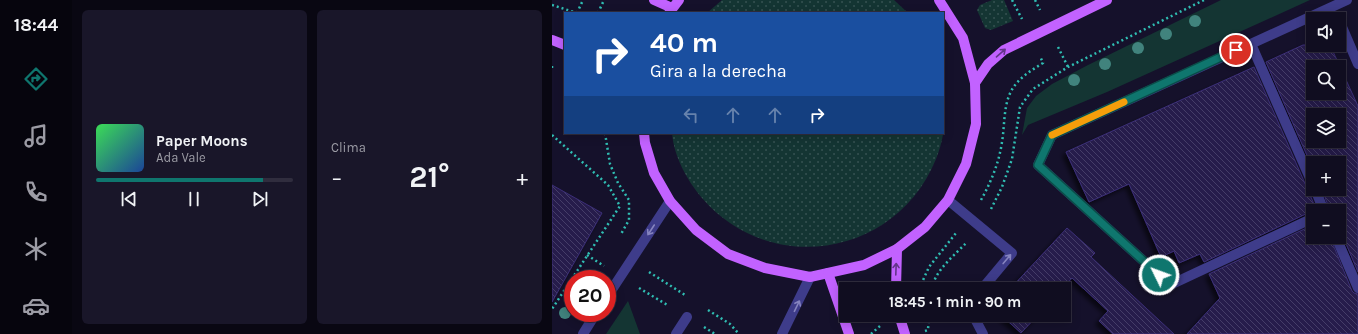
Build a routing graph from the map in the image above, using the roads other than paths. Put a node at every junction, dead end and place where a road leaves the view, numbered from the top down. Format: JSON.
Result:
{"nodes":[{"id":1,"x":654,"y":0,"type":"edge"},
{"id":2,"x":679,"y":0,"type":"edge"},
{"id":3,"x":939,"y":0,"type":"edge"},
{"id":4,"x":1107,"y":0,"type":"edge"},
{"id":5,"x":1347,"y":0,"type":"edge"},
{"id":6,"x":1333,"y":6,"type":"junction"},
{"id":7,"x":671,"y":11,"type":"edge"},
{"id":8,"x":1336,"y":12,"type":"edge"},
{"id":9,"x":1346,"y":36,"type":"edge"},
{"id":10,"x":552,"y":40,"type":"edge"},
{"id":11,"x":1251,"y":44,"type":"junction"},
{"id":12,"x":564,"y":45,"type":"edge"},
{"id":13,"x":1358,"y":64,"type":"edge"},
{"id":14,"x":975,"y":83,"type":"junction"},
{"id":15,"x":644,"y":134,"type":"edge"},
{"id":16,"x":1306,"y":169,"type":"edge"},
{"id":17,"x":948,"y":200,"type":"junction"},
{"id":18,"x":670,"y":201,"type":"junction"},
{"id":19,"x":1306,"y":221,"type":"edge"},
{"id":20,"x":1339,"y":244,"type":"edge"},
{"id":21,"x":897,"y":249,"type":"junction"},
{"id":22,"x":828,"y":273,"type":"junction"},
{"id":23,"x":810,"y":277,"type":"junction"},
{"id":24,"x":896,"y":282,"type":"edge"},
{"id":25,"x":988,"y":282,"type":"edge"},
{"id":26,"x":616,"y":283,"type":"edge"},
{"id":27,"x":1358,"y":288,"type":"edge"},
{"id":28,"x":687,"y":317,"type":"dead end"},
{"id":29,"x":590,"y":322,"type":"edge"},
{"id":30,"x":901,"y":322,"type":"edge"},
{"id":31,"x":977,"y":322,"type":"edge"},
{"id":32,"x":583,"y":334,"type":"edge"},
{"id":33,"x":676,"y":334,"type":"edge"},
{"id":34,"x":782,"y":334,"type":"edge"},
{"id":35,"x":849,"y":334,"type":"edge"},
{"id":36,"x":905,"y":334,"type":"edge"},
{"id":37,"x":983,"y":334,"type":"edge"}],
"edges":[{"from":1,"to":7,"type":"main road"},
{"from":2,"to":7,"type":"main road"},
{"from":3,"to":14,"type":"main road"},
{"from":14,"to":4,"type":"main road","one_way":true},
{"from":5,"to":6,"type":"street"},
{"from":6,"to":8,"type":"street"},
{"from":6,"to":11,"type":"street"},
{"from":9,"to":13,"type":"street"},
{"from":10,"to":12,"type":"main road"},
{"from":11,"to":16,"type":"street"},
{"from":11,"to":19,"type":"street"},
{"from":14,"to":17,"type":"main road"},
{"from":15,"to":18,"type":"main road"},
{"from":17,"to":21,"type":"main road"},
{"from":25,"to":17,"type":"street","one_way":true},
{"from":18,"to":23,"type":"main road"},
{"from":18,"to":26,"type":"street","one_way":true},
{"from":20,"to":27,"type":"street"},
{"from":21,"to":22,"type":"main road"},
{"from":24,"to":21,"type":"main road","one_way":true},
{"from":22,"to":23,"type":"main road"},
{"from":22,"to":35,"type":"main road"},
{"from":34,"to":23,"type":"street","one_way":true},
{"from":28,"to":33,"type":"street"},
{"from":29,"to":32,"type":"street"},
{"from":30,"to":36,"type":"main road"},
{"from":31,"to":37,"type":"street"}]}
